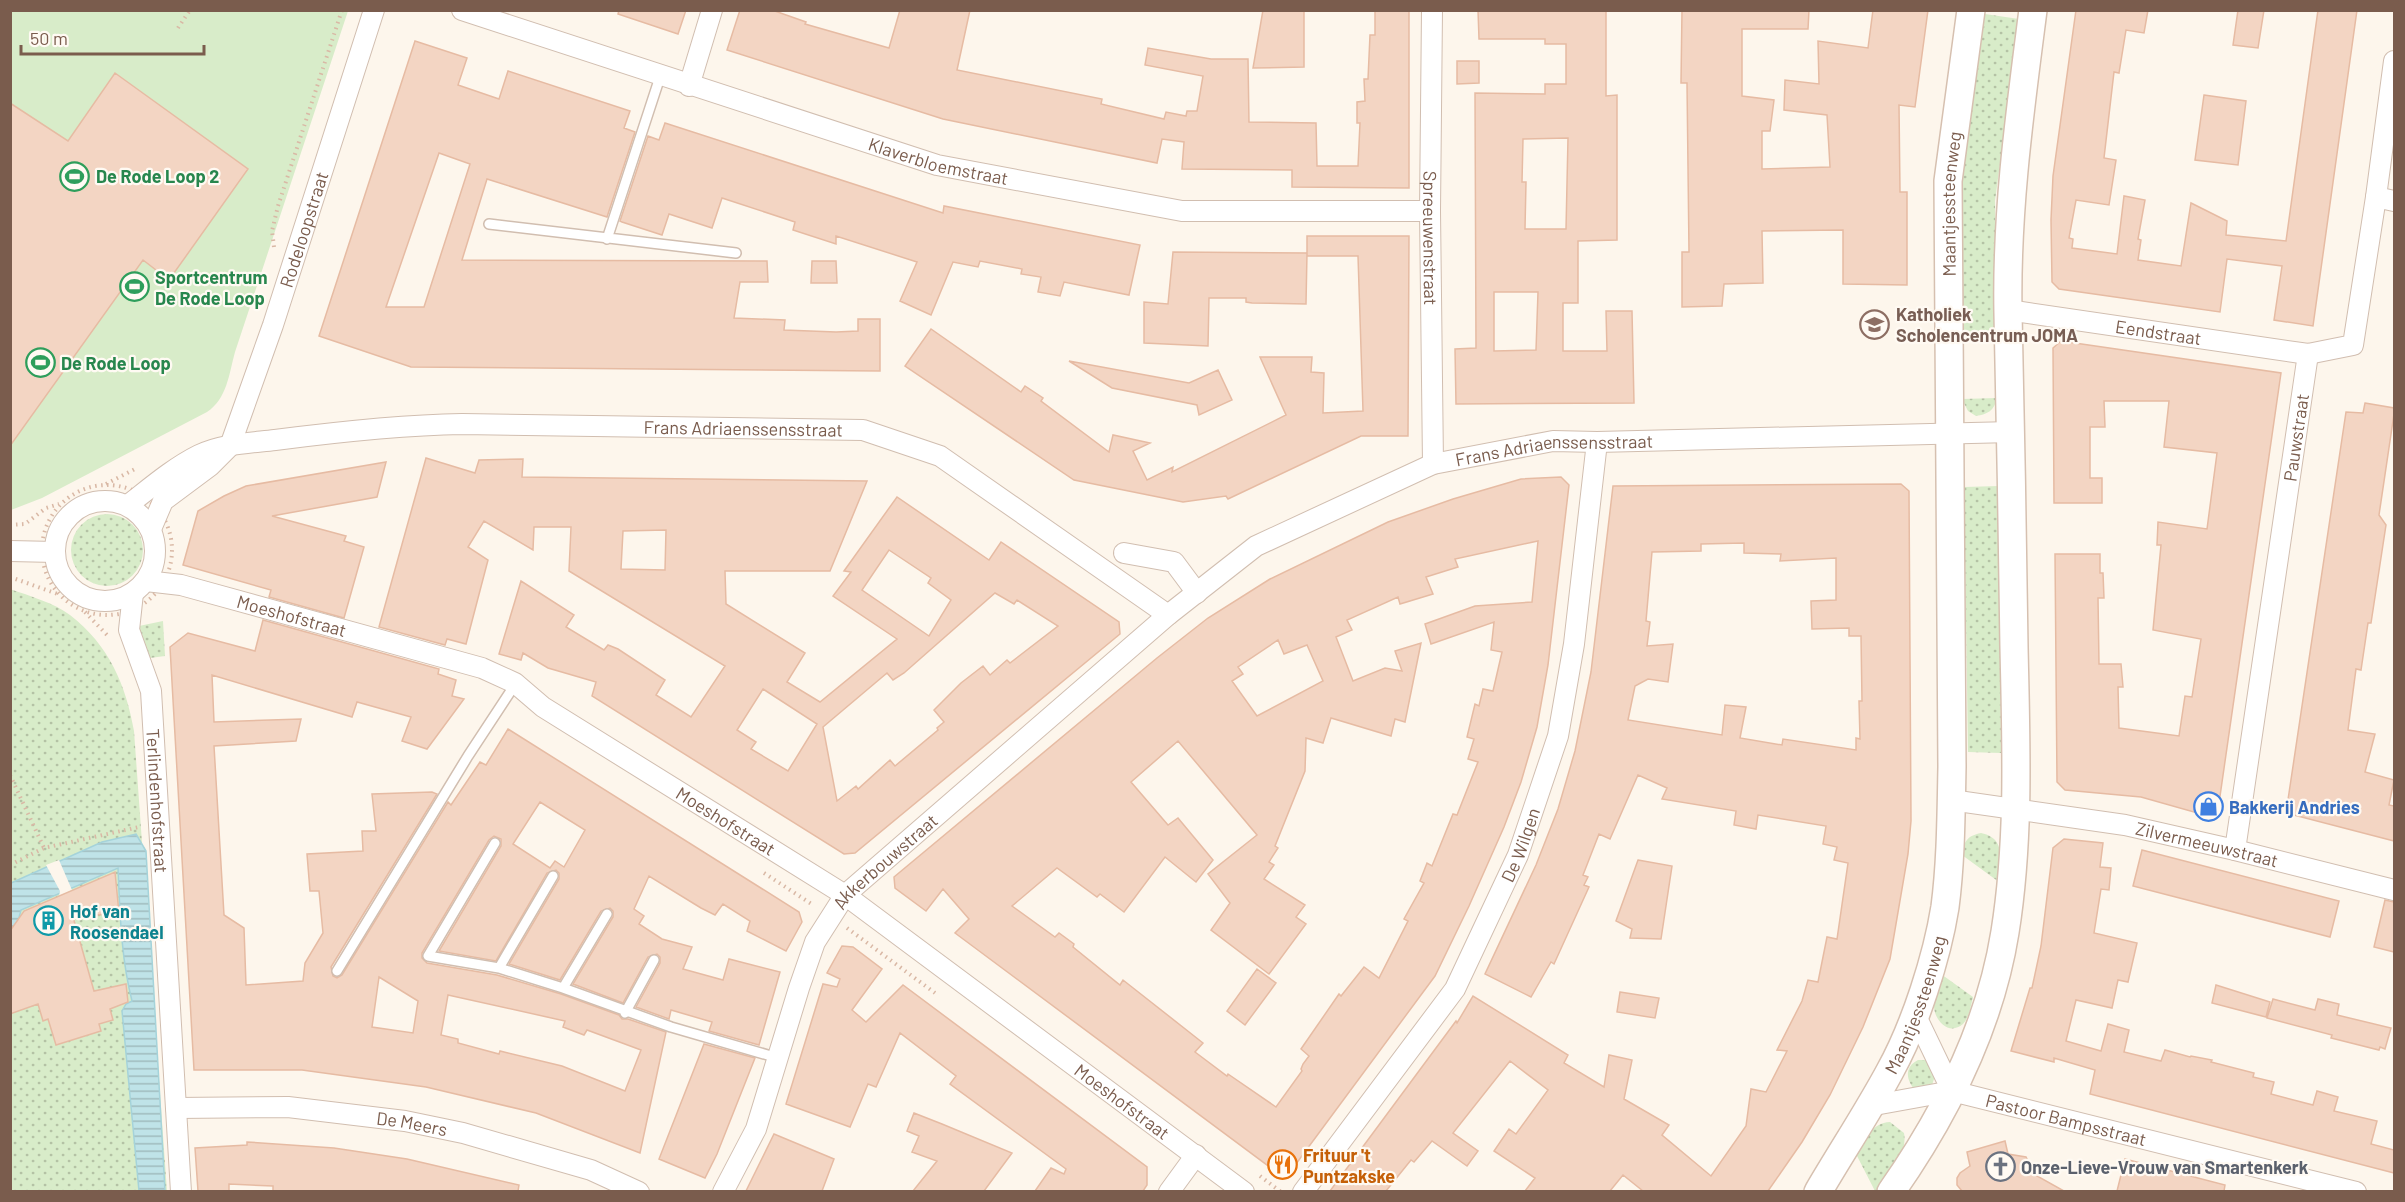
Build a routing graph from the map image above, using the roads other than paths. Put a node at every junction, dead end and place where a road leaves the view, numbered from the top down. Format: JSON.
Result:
{"nodes":[{"id":1,"x":374,"y":10,"type":"edge"},
{"id":2,"x":462,"y":10,"type":"edge"},
{"id":3,"x":712,"y":10,"type":"edge"},
{"id":4,"x":1432,"y":10,"type":"edge"},
{"id":5,"x":1971,"y":10,"type":"edge"},
{"id":6,"x":2033,"y":10,"type":"edge"},
{"id":7,"x":2394,"y":61,"type":"edge"},
{"id":8,"x":660,"y":76,"type":"junction"},
{"id":9,"x":689,"y":86,"type":"junction"},
{"id":10,"x":2385,"y":199,"type":"edge"},
{"id":11,"x":1431,"y":211,"type":"junction"},
{"id":12,"x":489,"y":224,"type":"dead end"},
{"id":13,"x":607,"y":239,"type":"junction"},
{"id":14,"x":736,"y":253,"type":"dead end"},
{"id":15,"x":2008,"y":310,"type":"junction"},
{"id":16,"x":2308,"y":354,"type":"junction"},
{"id":17,"x":2012,"y":432,"type":"junction"},
{"id":18,"x":1948,"y":434,"type":"junction"},
{"id":19,"x":1597,"y":441,"type":"junction"},
{"id":20,"x":230,"y":446,"type":"junction"},
{"id":21,"x":1433,"y":464,"type":"junction"},
{"id":22,"x":134,"y":500,"type":"junction"},
{"id":23,"x":151,"y":529,"type":"junction"},
{"id":24,"x":10,"y":551,"type":"edge"},
{"id":25,"x":48,"y":551,"type":"junction"},
{"id":26,"x":1124,"y":554,"type":"dead end"},
{"id":27,"x":143,"y":592,"type":"junction"},
{"id":28,"x":1197,"y":593,"type":"junction"},
{"id":29,"x":1168,"y":615,"type":"junction"},
{"id":30,"x":516,"y":683,"type":"junction"},
{"id":31,"x":1951,"y":800,"type":"junction"},
{"id":32,"x":2015,"y":808,"type":"junction"},
{"id":33,"x":495,"y":843,"type":"dead end"},
{"id":34,"x":2235,"y":850,"type":"junction"},
{"id":35,"x":554,"y":876,"type":"dead end"},
{"id":36,"x":2394,"y":890,"type":"edge"},
{"id":37,"x":845,"y":895,"type":"junction"},
{"id":38,"x":607,"y":914,"type":"dead end"},
{"id":39,"x":654,"y":960,"type":"dead end"},
{"id":40,"x":499,"y":968,"type":"junction"},
{"id":41,"x":337,"y":971,"type":"dead end"},
{"id":42,"x":562,"y":988,"type":"junction"},
{"id":43,"x":625,"y":1012,"type":"junction"},
{"id":44,"x":1915,"y":1014,"type":"junction"},
{"id":45,"x":778,"y":1058,"type":"junction"},
{"id":46,"x":1952,"y":1091,"type":"junction"},
{"id":47,"x":1869,"y":1106,"type":"junction"},
{"id":48,"x":176,"y":1108,"type":"junction"},
{"id":49,"x":1196,"y":1155,"type":"junction"},
{"id":50,"x":181,"y":1191,"type":"edge"},
{"id":51,"x":639,"y":1191,"type":"edge"},
{"id":52,"x":723,"y":1191,"type":"edge"},
{"id":53,"x":1169,"y":1191,"type":"edge"},
{"id":54,"x":1244,"y":1191,"type":"edge"},
{"id":55,"x":1303,"y":1191,"type":"edge"},
{"id":56,"x":1818,"y":1191,"type":"edge"},
{"id":57,"x":1892,"y":1191,"type":"edge"},
{"id":58,"x":2356,"y":1191,"type":"edge"}],
"edges":[{"from":1,"to":20,"type":"street","name":"Rodeloopstraat"},
{"from":2,"to":8,"type":"street","name":"Klaverbloemstraat"},
{"from":3,"to":9,"type":"street"},
{"from":4,"to":11,"type":"street","name":"Spreeuwenstraat"},
{"from":5,"to":18,"type":"street","name":"Maantjessteenweg"},
{"from":6,"to":15,"type":"street"},
{"from":7,"to":10,"type":"street"},
{"from":8,"to":9,"type":"street","name":"Klaverbloemstraat"},
{"from":8,"to":13,"type":"lane"},
{"from":9,"to":11,"type":"street","name":"Klaverbloemstraat"},
{"from":10,"to":16,"type":"street"},
{"from":11,"to":21,"type":"street","name":"Spreeuwenstraat"},
{"from":12,"to":13,"type":"lane"},
{"from":13,"to":14,"type":"lane"},
{"from":15,"to":16,"type":"street","name":"Eendstraat"},
{"from":15,"to":17,"type":"street"},
{"from":16,"to":34,"type":"street","name":"Pauwstraat"},
{"from":17,"to":18,"type":"street"},
{"from":17,"to":32,"type":"street"},
{"from":18,"to":19,"type":"street","name":"Frans Adriaenssensstraat"},
{"from":18,"to":31,"type":"street","name":"Maantjessteenweg"},
{"from":19,"to":21,"type":"street","name":"Frans Adriaenssensstraat"},
{"from":19,"to":55,"type":"street","name":"De Wilgen"},
{"from":20,"to":22,"type":"street","name":"Frans Adriaenssensstraat"},
{"from":20,"to":23,"type":"street"},
{"from":20,"to":29,"type":"street","name":"Frans Adriaenssensstraat"},
{"from":21,"to":28,"type":"street","name":"Frans Adriaenssensstraat"},
{"from":22,"to":23,"type":"street"},
{"from":22,"to":25,"type":"street"},
{"from":23,"to":27,"type":"street"},
{"from":24,"to":25,"type":"street"},
{"from":25,"to":27,"type":"street"},
{"from":26,"to":28,"type":"street"},
{"from":27,"to":30,"type":"street","name":"Moeshofstraat"},
{"from":27,"to":48,"type":"street","name":"Terlindenhofstraat"},
{"from":28,"to":29,"type":"street","name":"Frans Adriaenssensstraat"},
{"from":29,"to":37,"type":"street","name":"Akkerbouwstraat"},
{"from":30,"to":37,"type":"street","name":"Moeshofstraat"},
{"from":30,"to":41,"type":"lane"},
{"from":31,"to":32,"type":"street"},
{"from":31,"to":44,"type":"street","name":"Maantjessteenweg"},
{"from":32,"to":34,"type":"street","name":"Zilvermeeuwstraat"},
{"from":32,"to":46,"type":"street"},
{"from":33,"to":40,"type":"lane"},
{"from":34,"to":36,"type":"street","name":"Zilvermeeuwstraat"},
{"from":35,"to":40,"type":"lane"},
{"from":37,"to":45,"type":"street","name":"Akkerbouwstraat"},
{"from":37,"to":49,"type":"street","name":"Moeshofstraat"},
{"from":38,"to":42,"type":"lane"},
{"from":39,"to":43,"type":"lane"},
{"from":40,"to":42,"type":"lane"},
{"from":42,"to":43,"type":"lane"},
{"from":43,"to":45,"type":"lane"},
{"from":44,"to":46,"type":"street"},
{"from":44,"to":47,"type":"street","name":"Maantjessteenweg"},
{"from":45,"to":52,"type":"street","name":"Akkerbouwstraat"},
{"from":46,"to":47,"type":"street","name":"Pastoor Bampsstraat"},
{"from":46,"to":57,"type":"street"},
{"from":46,"to":58,"type":"street","name":"Pastoor Bampsstraat"},
{"from":47,"to":56,"type":"street","name":"Maantjessteenweg"},
{"from":48,"to":50,"type":"street","name":"Terlindenhofstraat"},
{"from":48,"to":51,"type":"street","name":"De Meers"},
{"from":49,"to":53,"type":"street"},
{"from":49,"to":54,"type":"street","name":"Moeshofstraat"}]}
